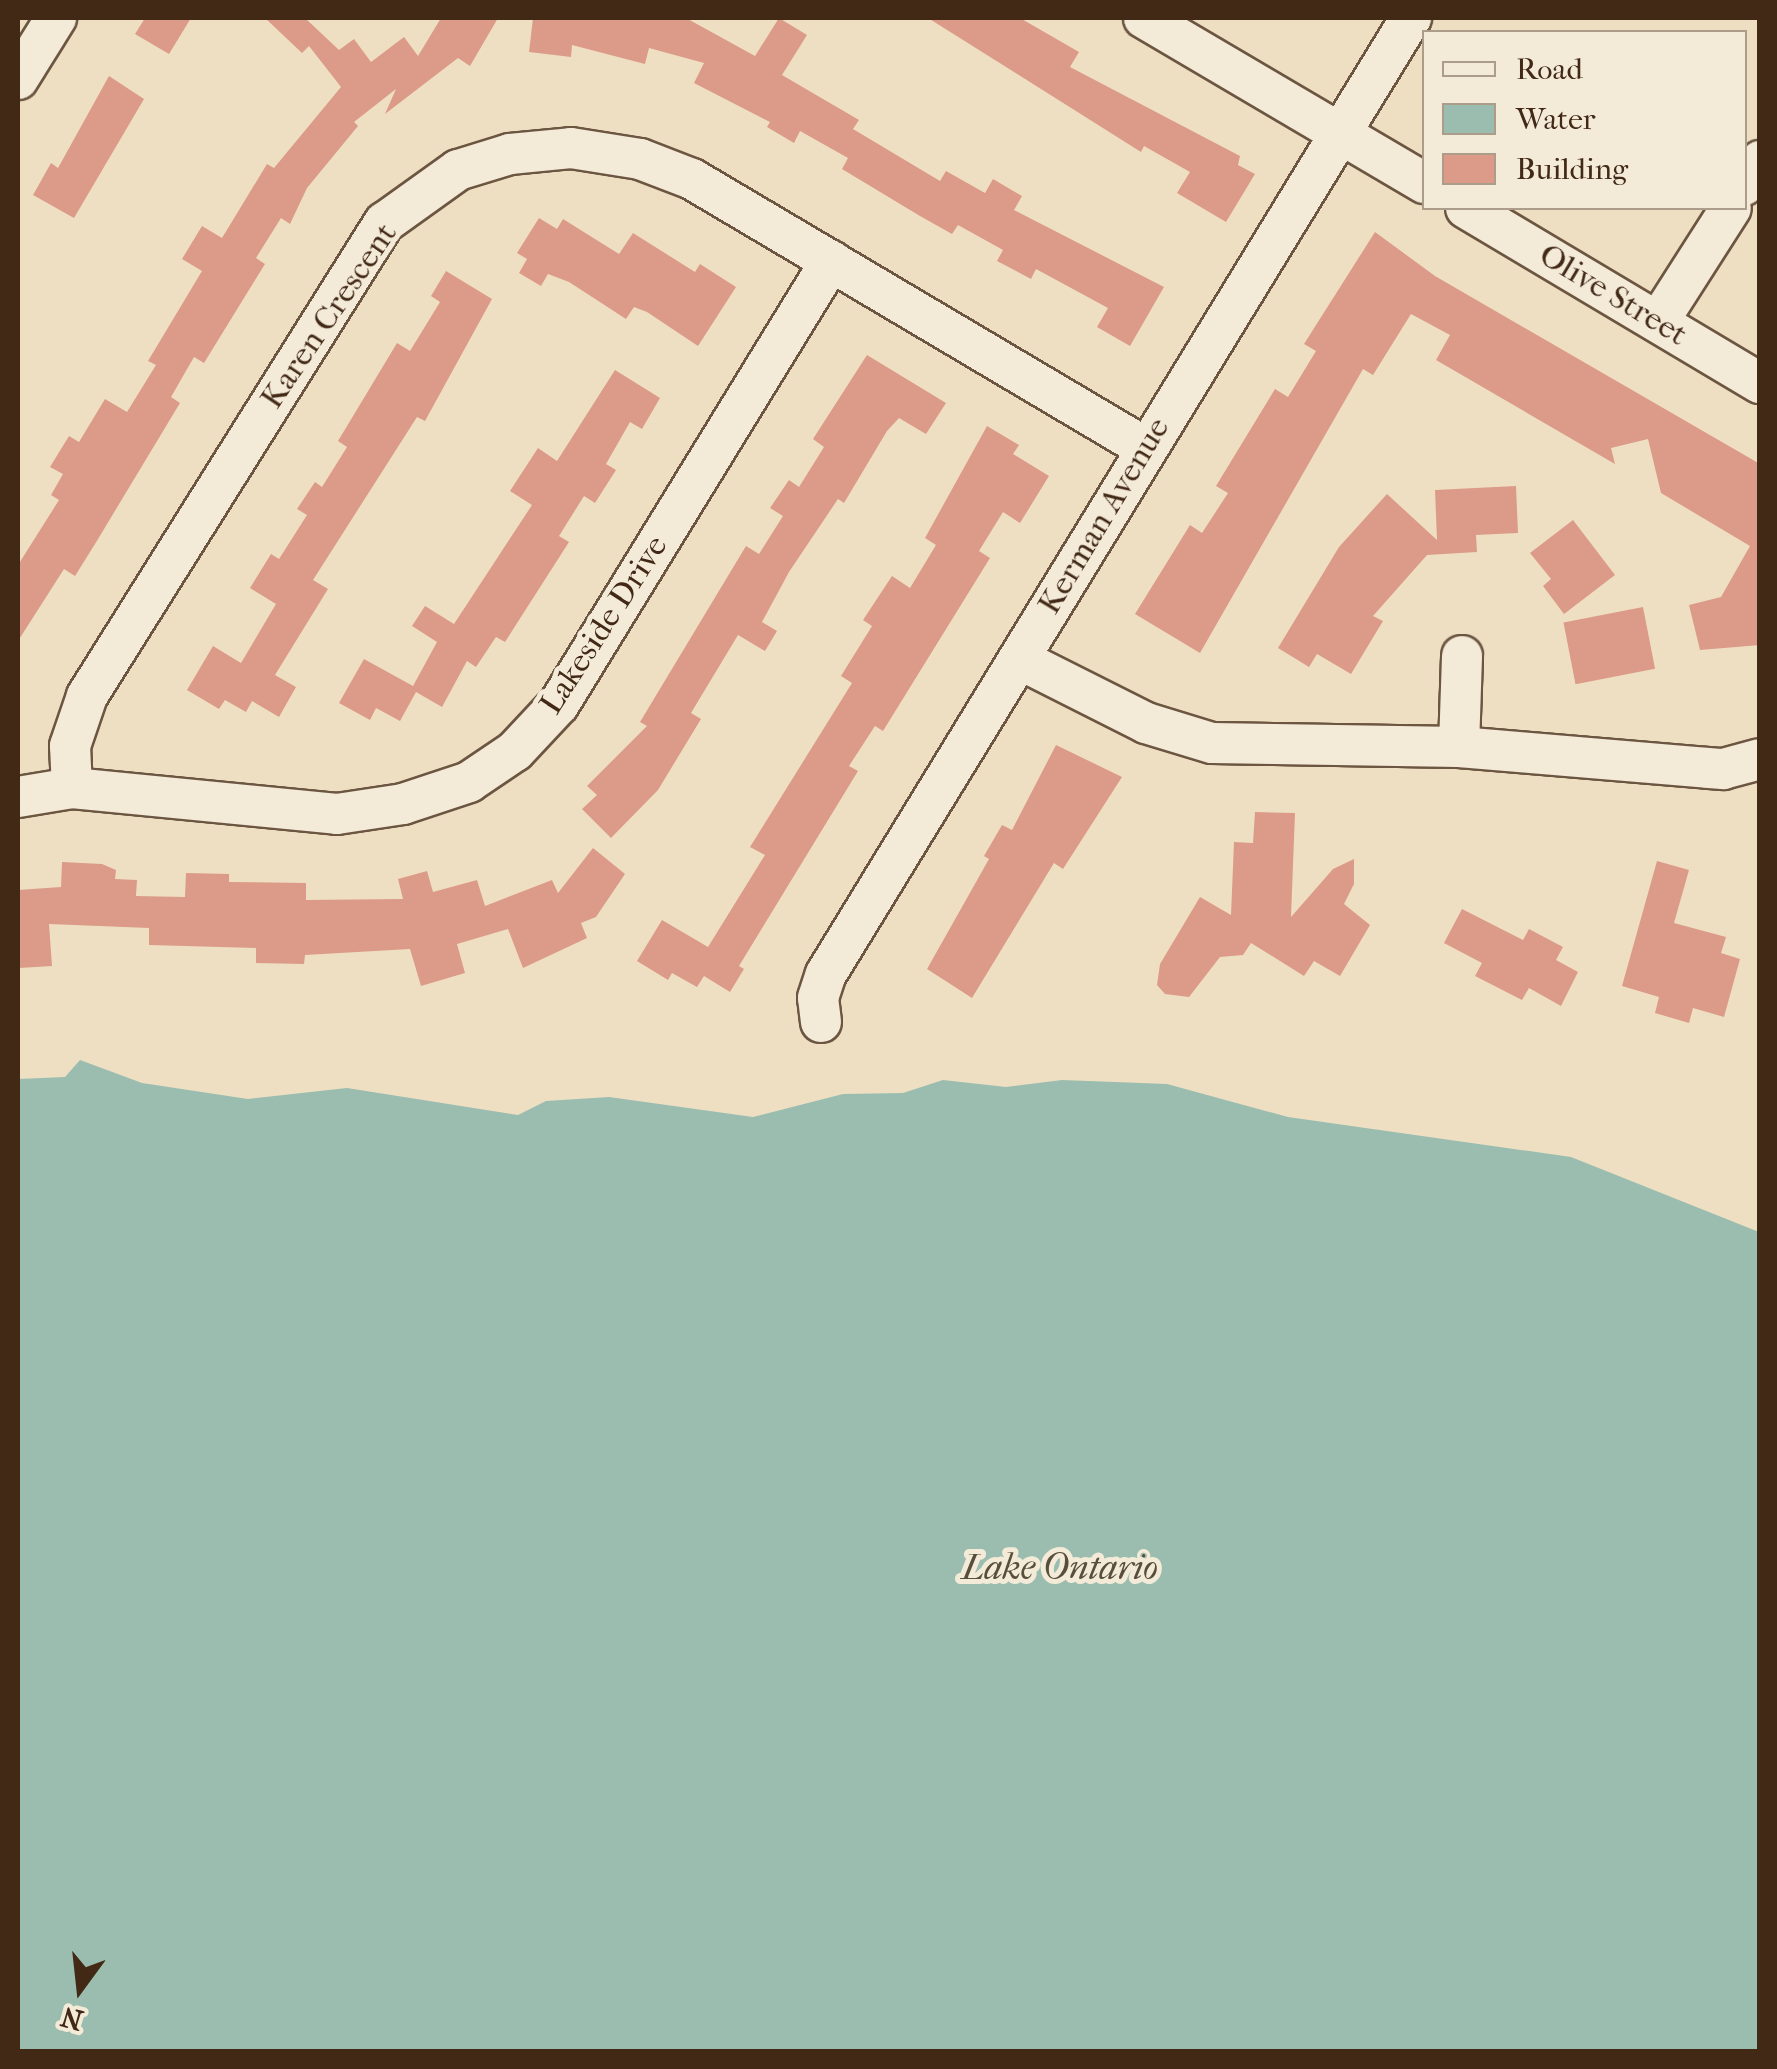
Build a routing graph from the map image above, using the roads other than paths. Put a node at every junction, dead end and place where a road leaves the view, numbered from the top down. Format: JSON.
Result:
{"nodes":[{"id":1,"x":56,"y":18,"type":"edge"},
{"id":2,"x":1144,"y":18,"type":"edge"},
{"id":3,"x":1411,"y":18,"type":"edge"},
{"id":4,"x":19,"y":73,"type":"edge"},
{"id":5,"x":1342,"y":133,"type":"junction"},
{"id":6,"x":1422,"y":181,"type":"edge"},
{"id":7,"x":1469,"y":210,"type":"edge"},
{"id":8,"x":1729,"y":210,"type":"edge"},
{"id":9,"x":831,"y":261,"type":"junction"},
{"id":10,"x":1658,"y":322,"type":"junction"},
{"id":11,"x":1760,"y":383,"type":"edge"},
{"id":12,"x":1144,"y":447,"type":"junction"},
{"id":13,"x":1462,"y":656,"type":"dead end"},
{"id":14,"x":1019,"y":659,"type":"junction"},
{"id":15,"x":1460,"y":747,"type":"junction"},
{"id":16,"x":1760,"y":758,"type":"edge"},
{"id":17,"x":72,"y":788,"type":"junction"},
{"id":18,"x":18,"y":798,"type":"edge"},
{"id":19,"x":821,"y":1022,"type":"dead end"}],
"edges":[{"from":1,"to":4,"type":"street"},
{"from":2,"to":5,"type":"street"},
{"from":3,"to":5,"type":"street","name":"Kerman Avenue"},
{"from":5,"to":6,"type":"street"},
{"from":5,"to":12,"type":"street","name":"Kerman Avenue"},
{"from":7,"to":10,"type":"street","name":"Olive Street"},
{"from":8,"to":10,"type":"street"},
{"from":9,"to":12,"type":"street","name":"Karen Crescent"},
{"from":9,"to":17,"type":"street","name":"Lakeside Drive"},
{"from":9,"to":17,"type":"street","name":"Karen Crescent"},
{"from":10,"to":11,"type":"street","name":"Olive Street"},
{"from":12,"to":14,"type":"street","name":"Kerman Avenue"},
{"from":13,"to":15,"type":"street"},
{"from":14,"to":15,"type":"street"},
{"from":14,"to":19,"type":"street","name":"Kerman Avenue"},
{"from":15,"to":16,"type":"street"},
{"from":17,"to":18,"type":"street","name":"Lakeside Drive"}]}
